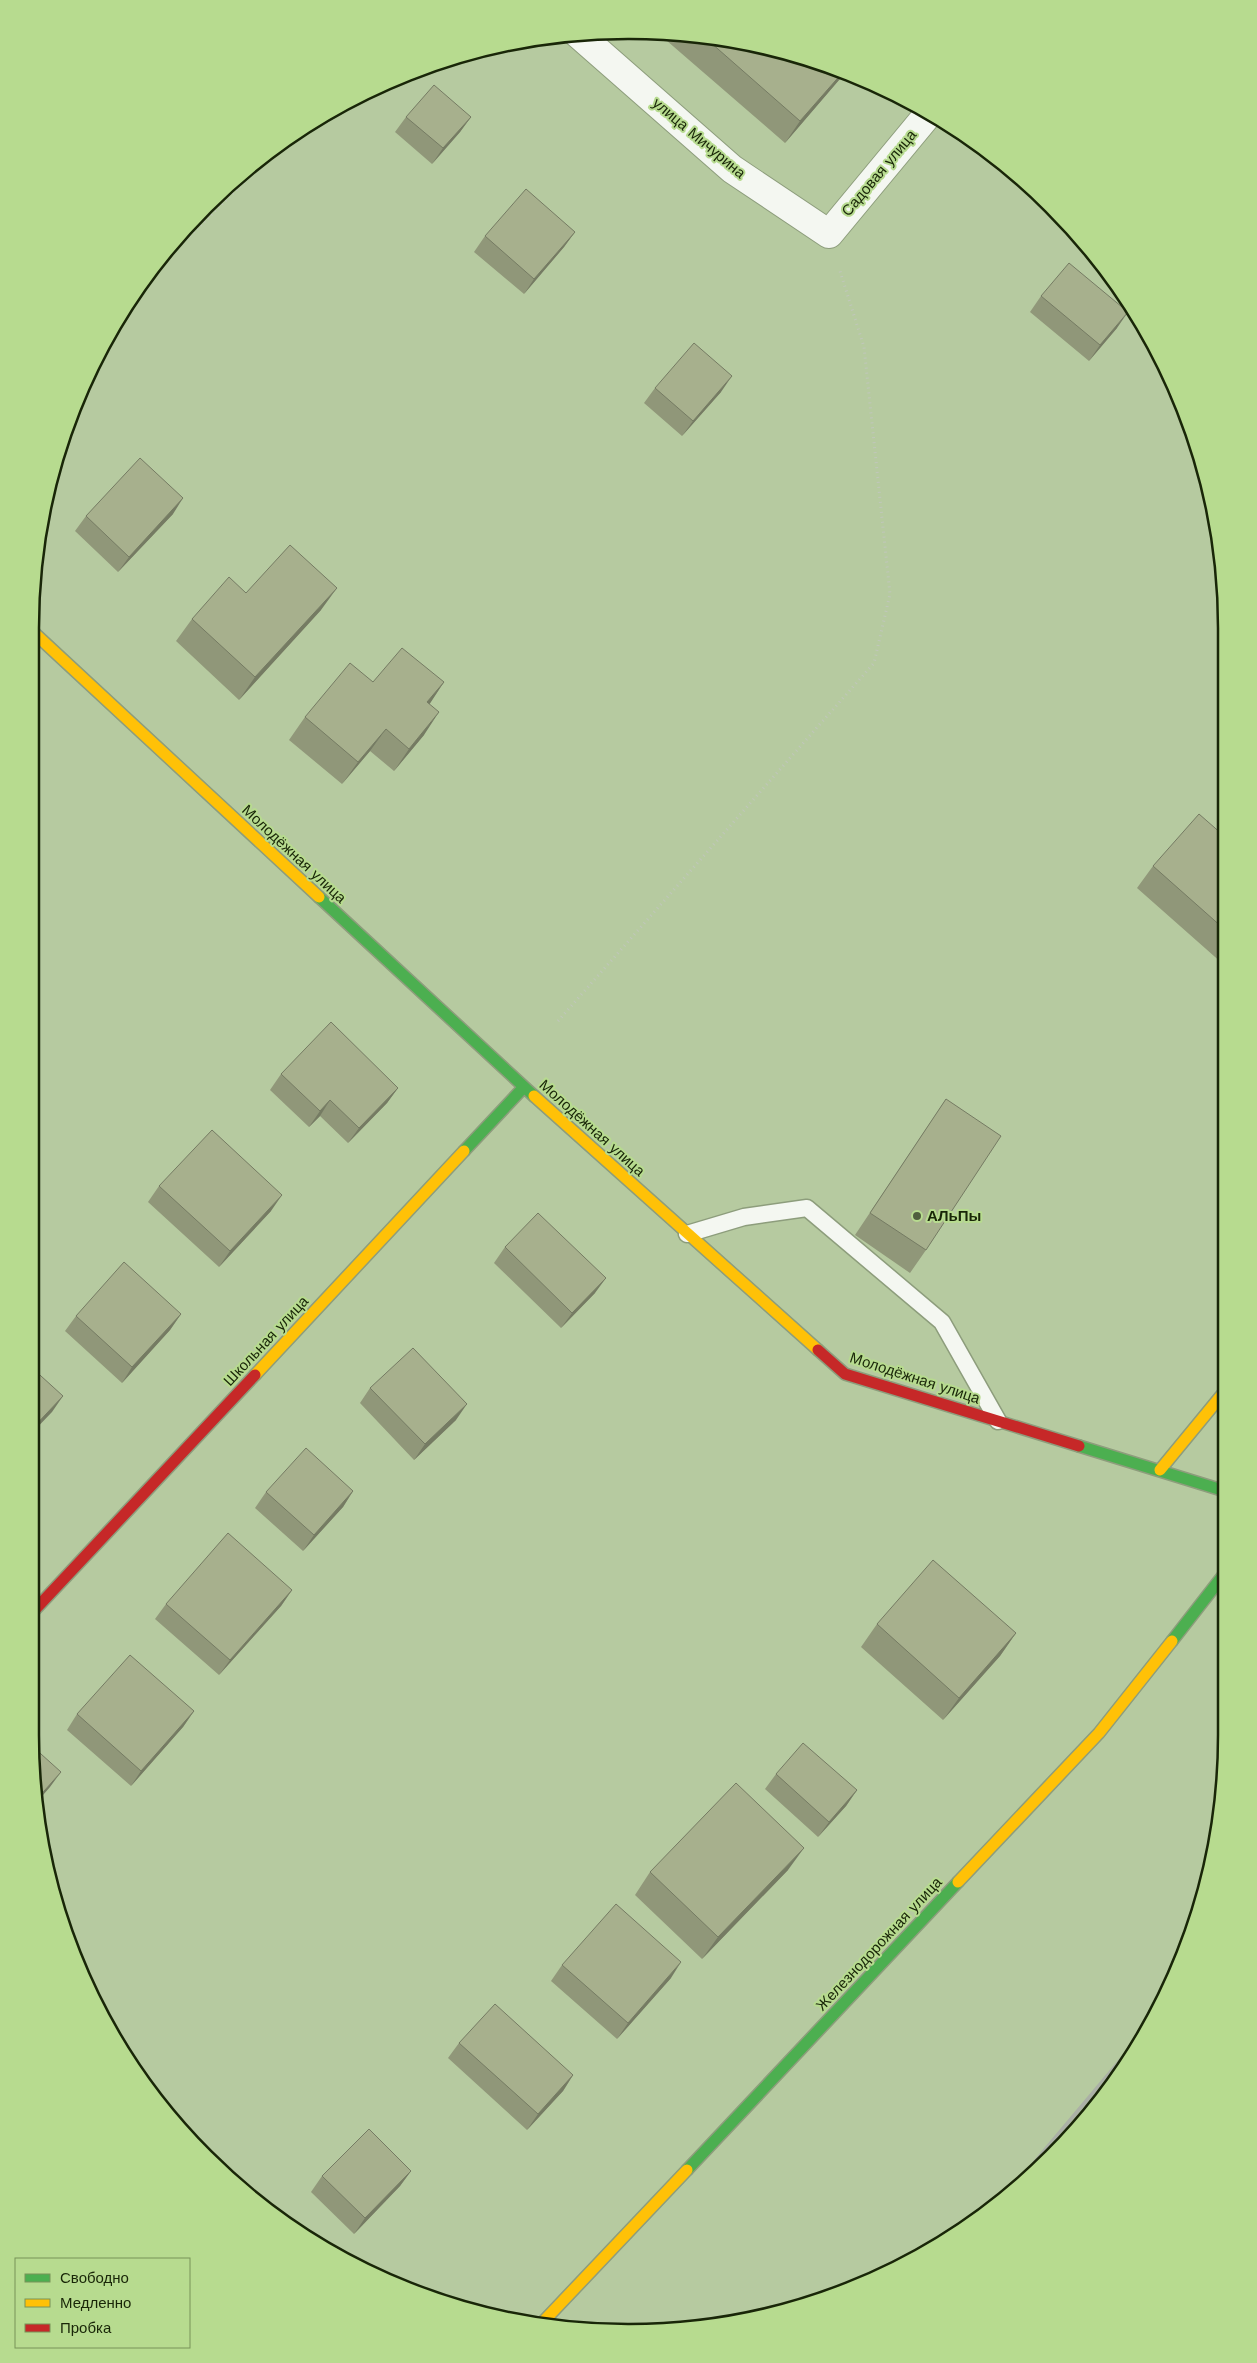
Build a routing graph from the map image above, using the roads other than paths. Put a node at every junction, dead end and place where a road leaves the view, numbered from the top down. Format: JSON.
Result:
{"nodes":[{"id":1,"x":586,"y":40,"type":"edge"},
{"id":2,"x":924,"y":119,"type":"edge"},
{"id":3,"x":828,"y":234,"type":"joint"},
{"id":4,"x":39,"y":637,"type":"edge"},
{"id":5,"x":524,"y":1087,"type":"junction"},
{"id":6,"x":687,"y":1234,"type":"junction"},
{"id":7,"x":1218,"y":1398,"type":"edge"},
{"id":8,"x":998,"y":1421,"type":"junction"},
{"id":9,"x":1160,"y":1470,"type":"junction"},
{"id":10,"x":1218,"y":1489,"type":"edge"},
{"id":11,"x":1218,"y":1581,"type":"edge"},
{"id":12,"x":39,"y":1605,"type":"edge"},
{"id":13,"x":546,"y":2318,"type":"edge"}],
"edges":[{"from":1,"to":3,"type":"street","name":"улица Мичурина"},
{"from":2,"to":3,"type":"street","name":"Садовая улица"},
{"from":4,"to":5,"type":"street","name":"Молодёжная улица"},
{"from":5,"to":6,"type":"street","name":"Молодёжная улица"},
{"from":5,"to":12,"type":"street","name":"Школьная улица"},
{"from":6,"to":8,"type":"street","name":"Молодёжная улица"},
{"from":6,"to":8,"type":"lane"},
{"from":7,"to":9,"type":"street"},
{"from":8,"to":9,"type":"street","name":"Молодёжная улица"},
{"from":9,"to":10,"type":"street","name":"Молодёжная улица"},
{"from":11,"to":13,"type":"street","name":"Железнодорожная улица"}]}
